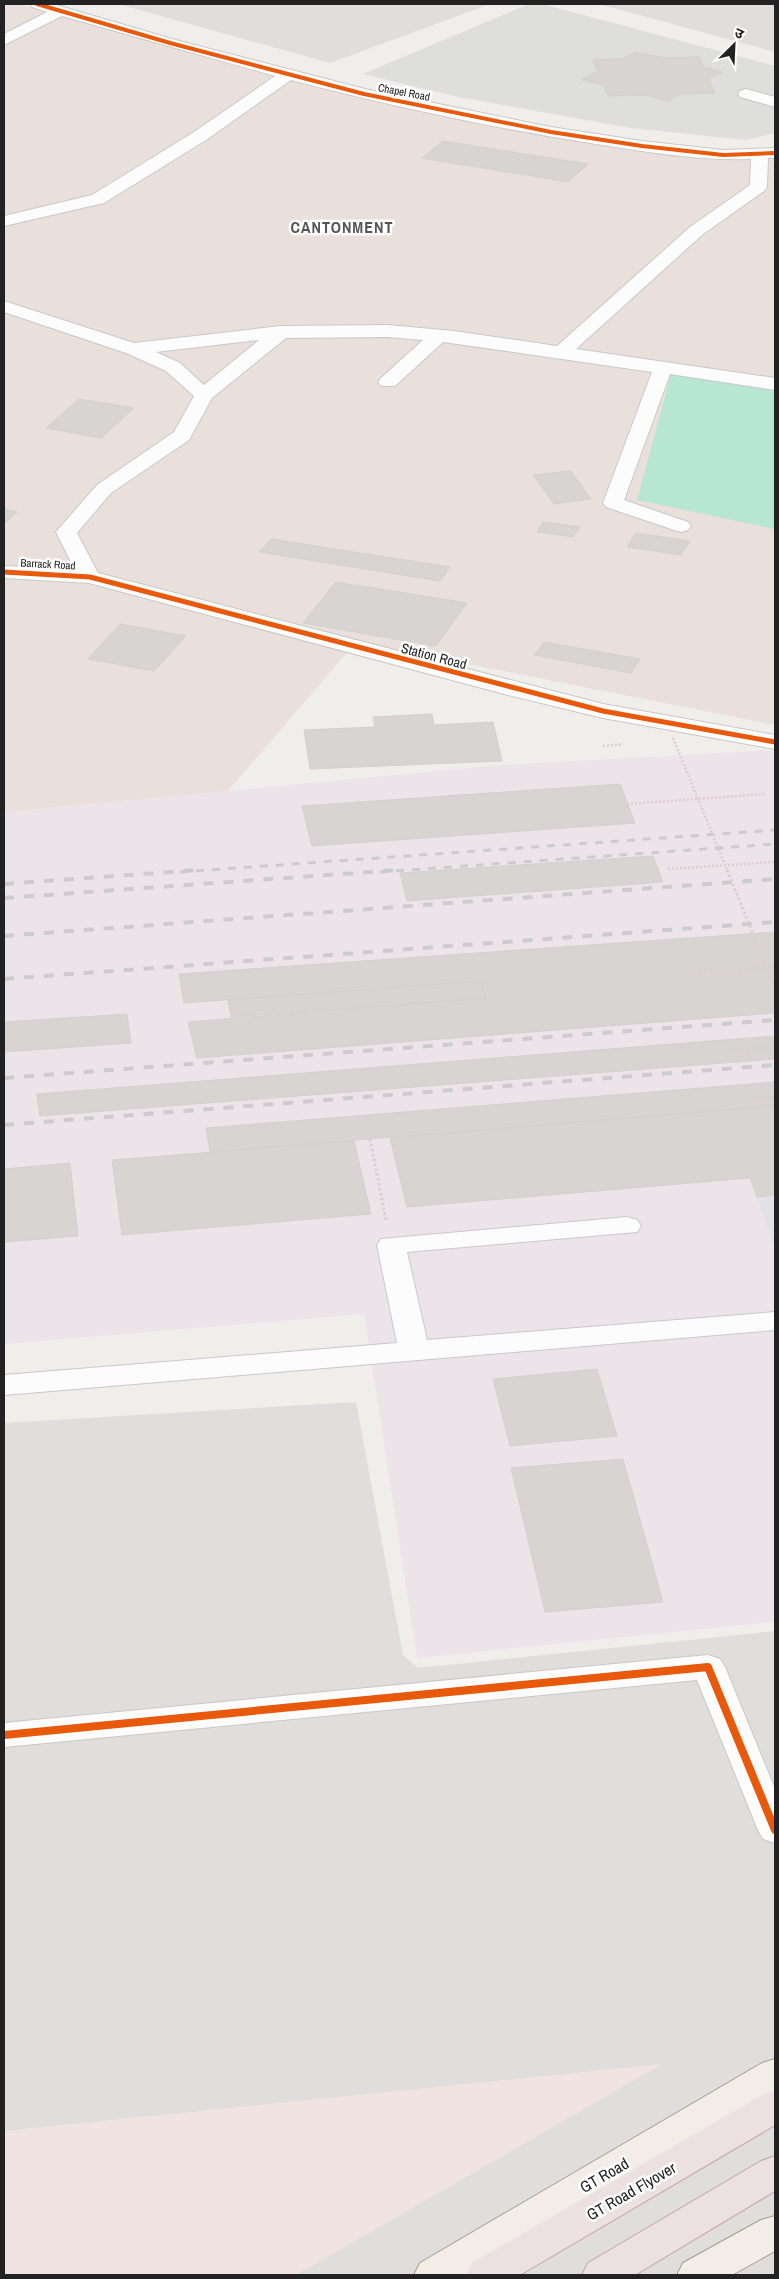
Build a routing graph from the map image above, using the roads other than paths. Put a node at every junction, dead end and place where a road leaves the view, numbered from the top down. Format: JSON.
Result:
{"nodes":[{"id":1,"x":37,"y":4,"type":"edge"},
{"id":2,"x":59,"y":12,"type":"junction"},
{"id":3,"x":4,"y":40,"type":"edge"},
{"id":4,"x":288,"y":74,"type":"junction"},
{"id":5,"x":746,"y":94,"type":"dead end"},
{"id":6,"x":775,"y":102,"type":"edge"},
{"id":7,"x":768,"y":154,"type":"edge"},
{"id":8,"x":4,"y":221,"type":"edge"},
{"id":9,"x":4,"y":306,"type":"edge"},
{"id":10,"x":281,"y":332,"type":"junction"},
{"id":11,"x":438,"y":336,"type":"junction"},
{"id":12,"x":133,"y":349,"type":"junction"},
{"id":13,"x":561,"y":353,"type":"junction"},
{"id":14,"x":663,"y":368,"type":"junction"},
{"id":15,"x":388,"y":382,"type":"dead end"},
{"id":16,"x":775,"y":384,"type":"edge"},
{"id":17,"x":204,"y":395,"type":"junction"},
{"id":18,"x":681,"y":526,"type":"dead end"},
{"id":19,"x":4,"y":572,"type":"edge"},
{"id":20,"x":90,"y":577,"type":"junction"},
{"id":21,"x":775,"y":742,"type":"edge"},
{"id":22,"x":627,"y":1226,"type":"dead end"},
{"id":23,"x":775,"y":1322,"type":"edge"},
{"id":24,"x":414,"y":1351,"type":"junction"},
{"id":25,"x":4,"y":1385,"type":"edge"},
{"id":26,"x":4,"y":1735,"type":"edge"},
{"id":27,"x":775,"y":1830,"type":"edge"},
{"id":28,"x":775,"y":2074,"type":"edge"},
{"id":29,"x":775,"y":2106,"type":"edge"},
{"id":30,"x":775,"y":2172,"type":"edge"},
{"id":31,"x":775,"y":2232,"type":"edge"},
{"id":32,"x":434,"y":2275,"type":"edge"},
{"id":33,"x":486,"y":2275,"type":"edge"},
{"id":34,"x":602,"y":2275,"type":"edge"},
{"id":35,"x":697,"y":2275,"type":"edge"}],
"edges":[{"from":1,"to":2,"type":"street","name":"Chapel Road"},
{"from":2,"to":3,"type":"street"},
{"from":2,"to":4,"type":"street","name":"Chapel Road"},
{"from":4,"to":7,"type":"street","name":"Chapel Road"},
{"from":4,"to":8,"type":"street"},
{"from":5,"to":6,"type":"street"},
{"from":7,"to":13,"type":"street"},
{"from":9,"to":12,"type":"street"},
{"from":10,"to":11,"type":"street"},
{"from":10,"to":12,"type":"street"},
{"from":10,"to":17,"type":"street"},
{"from":11,"to":13,"type":"street"},
{"from":11,"to":15,"type":"street"},
{"from":12,"to":17,"type":"street"},
{"from":13,"to":14,"type":"street"},
{"from":14,"to":16,"type":"street"},
{"from":14,"to":18,"type":"street"},
{"from":17,"to":20,"type":"street"},
{"from":19,"to":20,"type":"street","name":"Barrack Road"},
{"from":20,"to":21,"type":"street","name":"Station Road"},
{"from":22,"to":24,"type":"street"},
{"from":23,"to":24,"type":"street"},
{"from":24,"to":25,"type":"street"},
{"from":26,"to":27,"type":"street"},
{"from":28,"to":32,"type":"main road","name":"GT Road"},
{"from":29,"to":33,"type":"highway","name":"GT Road Flyover"},
{"from":30,"to":34,"type":"highway"},
{"from":31,"to":35,"type":"main road"}]}
